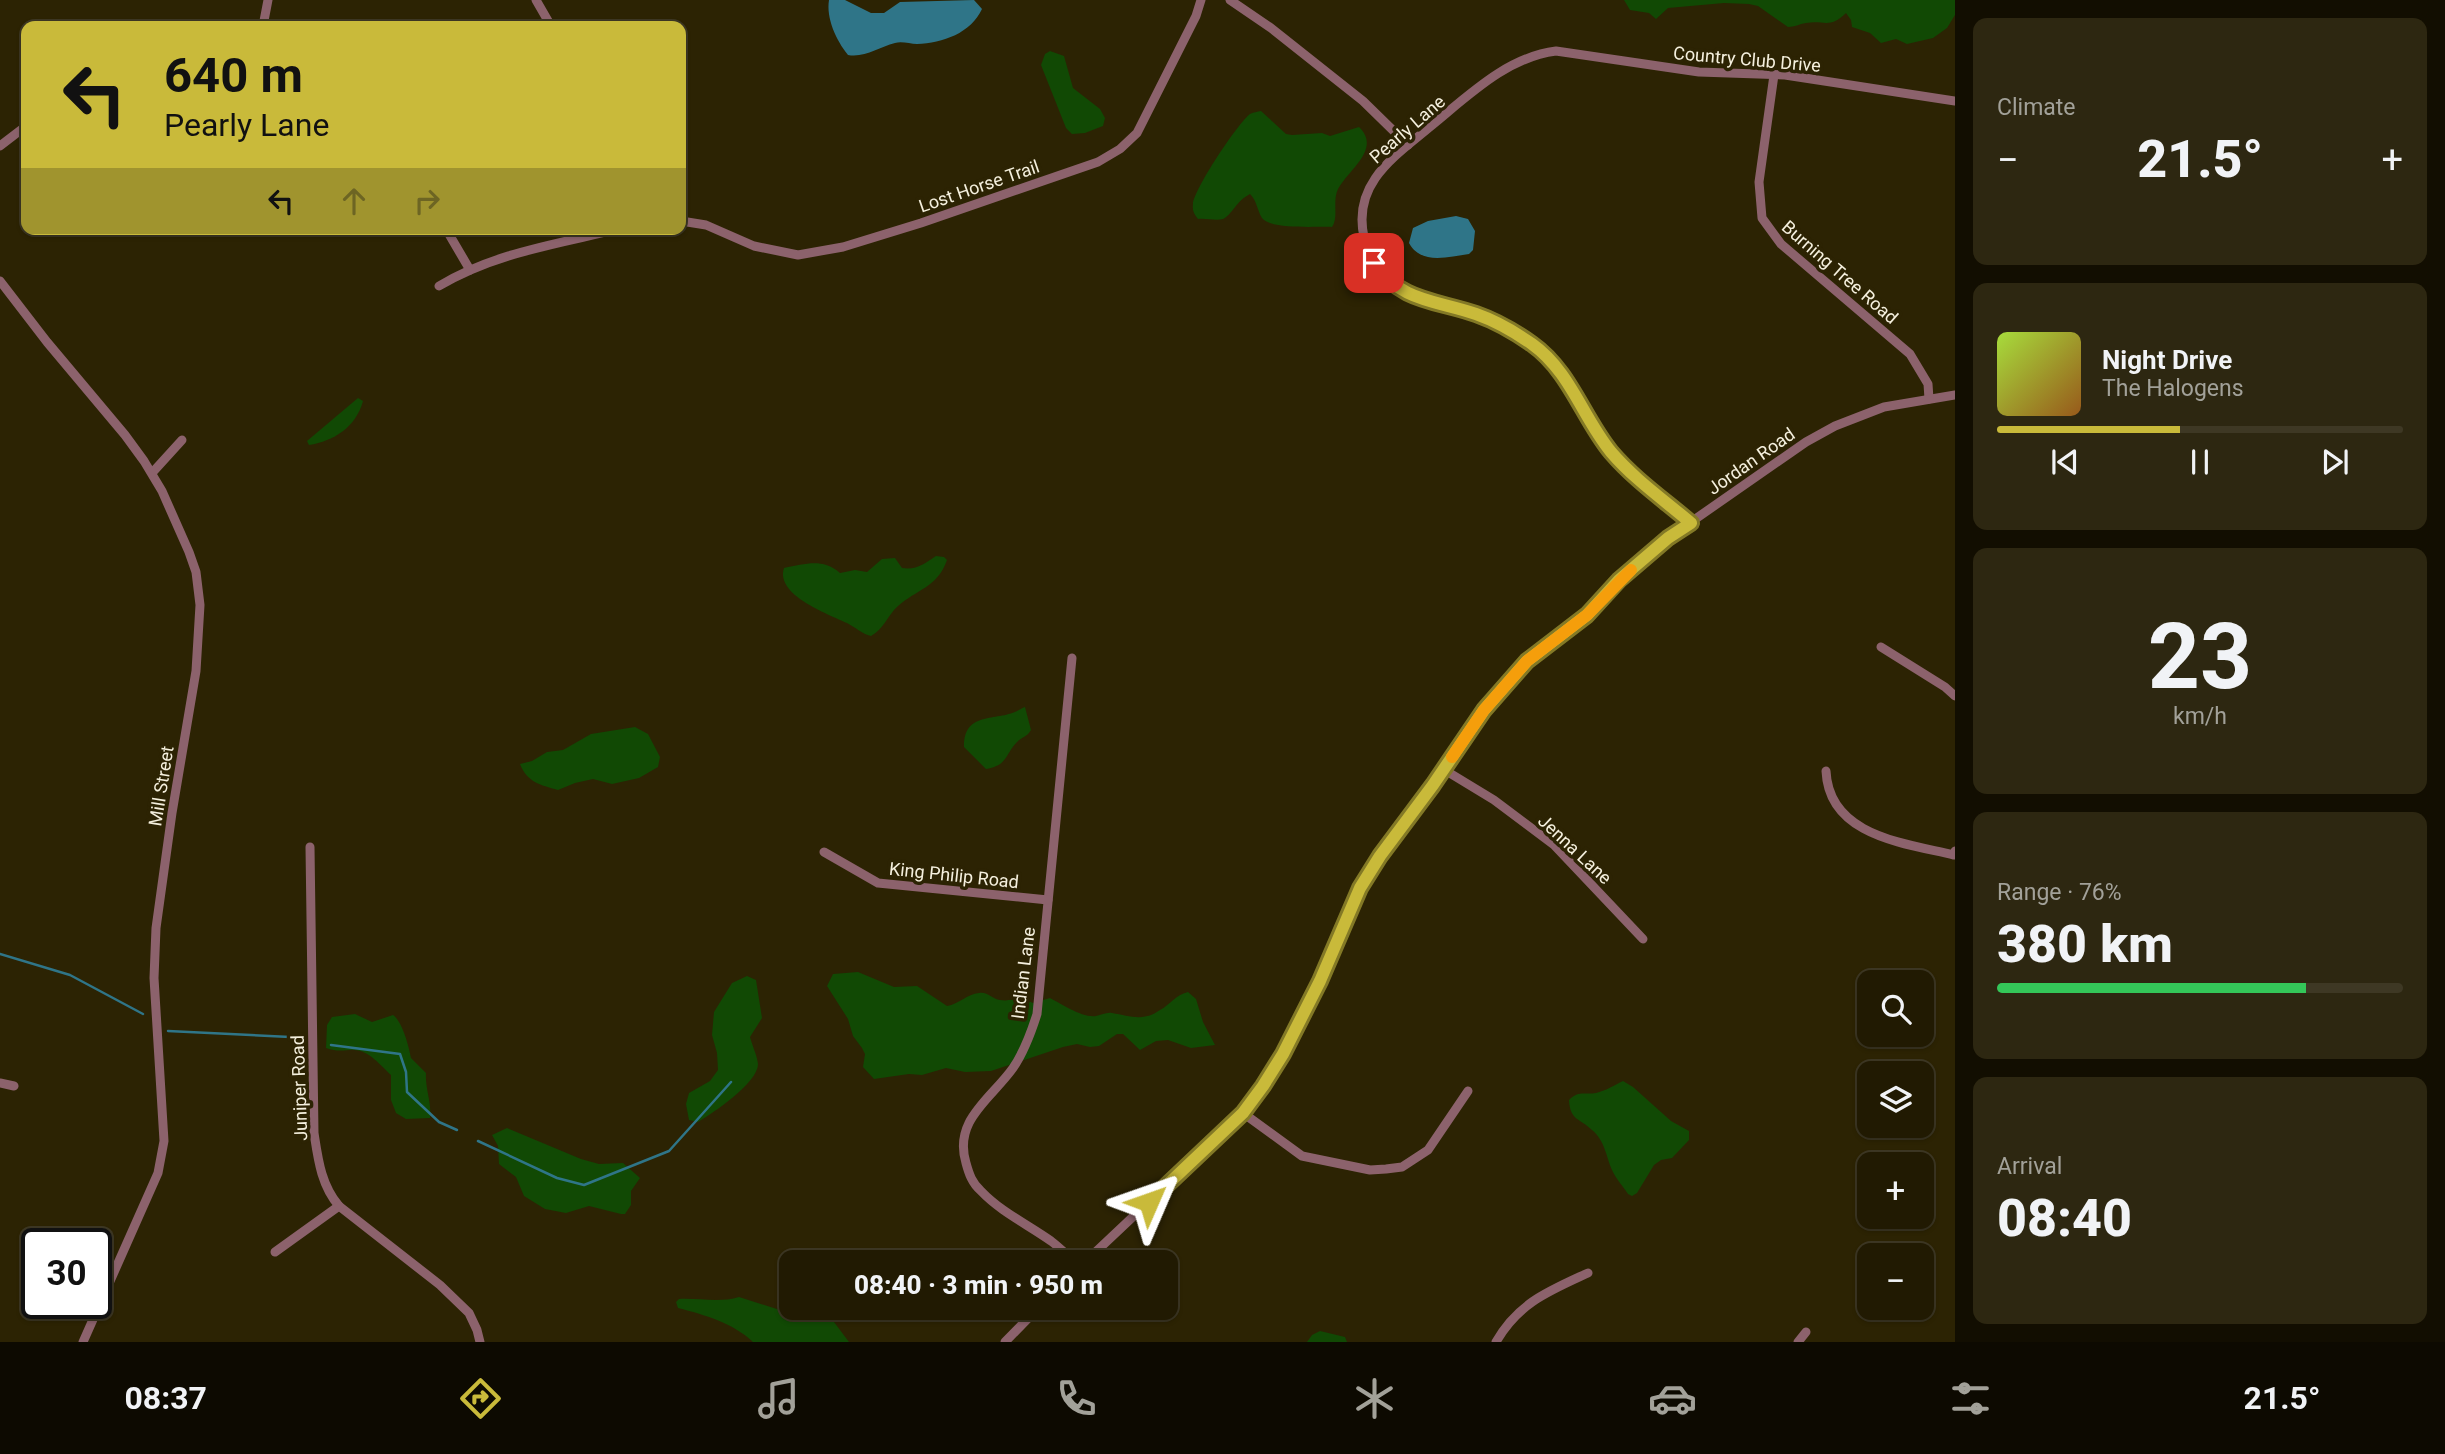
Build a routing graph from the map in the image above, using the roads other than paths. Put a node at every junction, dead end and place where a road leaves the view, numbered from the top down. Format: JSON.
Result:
{"nodes":[{"id":1,"x":268,"y":0,"type":"edge"},
{"id":2,"x":536,"y":0,"type":"edge"},
{"id":3,"x":1201,"y":0,"type":"edge"},
{"id":4,"x":1230,"y":0,"type":"edge"},
{"id":5,"x":263,"y":21,"type":"edge"},
{"id":6,"x":548,"y":21,"type":"edge"},
{"id":7,"x":1536,"y":53,"type":"joint"},
{"id":8,"x":1774,"y":75,"type":"junction"},
{"id":9,"x":1955,"y":102,"type":"edge"},
{"id":10,"x":21,"y":130,"type":"edge"},
{"id":11,"x":1408,"y":145,"type":"junction"},
{"id":12,"x":0,"y":146,"type":"edge"},
{"id":13,"x":686,"y":222,"type":"edge"},
{"id":14,"x":449,"y":235,"type":"edge"},
{"id":15,"x":594,"y":235,"type":"edge"},
{"id":16,"x":470,"y":270,"type":"junction"},
{"id":17,"x":0,"y":282,"type":"edge"},
{"id":18,"x":439,"y":286,"type":"dead end"},
{"id":19,"x":1955,"y":395,"type":"edge"},
{"id":20,"x":1929,"y":399,"type":"junction"},
{"id":21,"x":182,"y":440,"type":"dead end"},
{"id":22,"x":152,"y":473,"type":"junction"},
{"id":23,"x":1691,"y":523,"type":"junction"},
{"id":24,"x":1881,"y":647,"type":"dead end"},
{"id":25,"x":1072,"y":658,"type":"dead end"},
{"id":26,"x":1955,"y":696,"type":"edge"},
{"id":27,"x":1443,"y":769,"type":"junction"},
{"id":28,"x":1826,"y":771,"type":"dead end"},
{"id":29,"x":310,"y":847,"type":"dead end"},
{"id":30,"x":1955,"y":851,"type":"edge"},
{"id":31,"x":824,"y":852,"type":"dead end"},
{"id":32,"x":1048,"y":900,"type":"junction"},
{"id":33,"x":1643,"y":939,"type":"dead end"},
{"id":34,"x":0,"y":1083,"type":"edge"},
{"id":35,"x":14,"y":1086,"type":"dead end"},
{"id":36,"x":1468,"y":1091,"type":"dead end"},
{"id":37,"x":1243,"y":1113,"type":"junction"},
{"id":38,"x":339,"y":1206,"type":"junction"},
{"id":39,"x":1061,"y":1250,"type":"edge"},
{"id":40,"x":1098,"y":1250,"type":"edge"},
{"id":41,"x":275,"y":1252,"type":"dead end"},
{"id":42,"x":1588,"y":1273,"type":"dead end"},
{"id":43,"x":1026,"y":1320,"type":"edge"},
{"id":44,"x":1806,"y":1332,"type":"dead end"},
{"id":45,"x":83,"y":1342,"type":"edge"},
{"id":46,"x":480,"y":1342,"type":"edge"},
{"id":47,"x":1005,"y":1342,"type":"edge"},
{"id":48,"x":1496,"y":1342,"type":"edge"},
{"id":49,"x":1798,"y":1342,"type":"edge"}],
"edges":[{"from":1,"to":5,"type":"street"},
{"from":2,"to":6,"type":"street"},
{"from":3,"to":13,"type":"street","name":"Lost Horse Trail"},
{"from":4,"to":11,"type":"street"},
{"from":7,"to":8,"type":"street","name":"Country Club Drive"},
{"from":7,"to":11,"type":"street","name":"Pearly Lane"},
{"from":8,"to":9,"type":"street","name":"Country Club Drive"},
{"from":8,"to":20,"type":"street","name":"Burning Tree Road"},
{"from":10,"to":12,"type":"street"},
{"from":11,"to":23,"type":"street","name":"Pearly Lane"},
{"from":14,"to":16,"type":"street"},
{"from":15,"to":16,"type":"street"},
{"from":16,"to":18,"type":"street"},
{"from":17,"to":22,"type":"street","name":"Mill Street"},
{"from":19,"to":20,"type":"street","name":"Jordan Road"},
{"from":20,"to":23,"type":"street","name":"Jordan Road"},
{"from":21,"to":22,"type":"street"},
{"from":22,"to":45,"type":"street","name":"Mill Street"},
{"from":23,"to":27,"type":"street","name":"Jordan Road"},
{"from":24,"to":26,"type":"street"},
{"from":25,"to":32,"type":"street","name":"Indian Lane"},
{"from":27,"to":33,"type":"street","name":"Jenna Lane"},
{"from":27,"to":37,"type":"street","name":"Jordan Road"},
{"from":28,"to":30,"type":"street"},
{"from":29,"to":38,"type":"street","name":"Juniper Road"},
{"from":31,"to":32,"type":"street","name":"King Philip Road"},
{"from":32,"to":39,"type":"street","name":"Indian Lane"},
{"from":34,"to":35,"type":"street"},
{"from":36,"to":37,"type":"street"},
{"from":37,"to":40,"type":"street","name":"Jordan Road"},
{"from":38,"to":41,"type":"street"},
{"from":38,"to":46,"type":"street","name":"Juniper Road"},
{"from":42,"to":48,"type":"street"},
{"from":43,"to":47,"type":"street"},
{"from":44,"to":49,"type":"street"}]}
